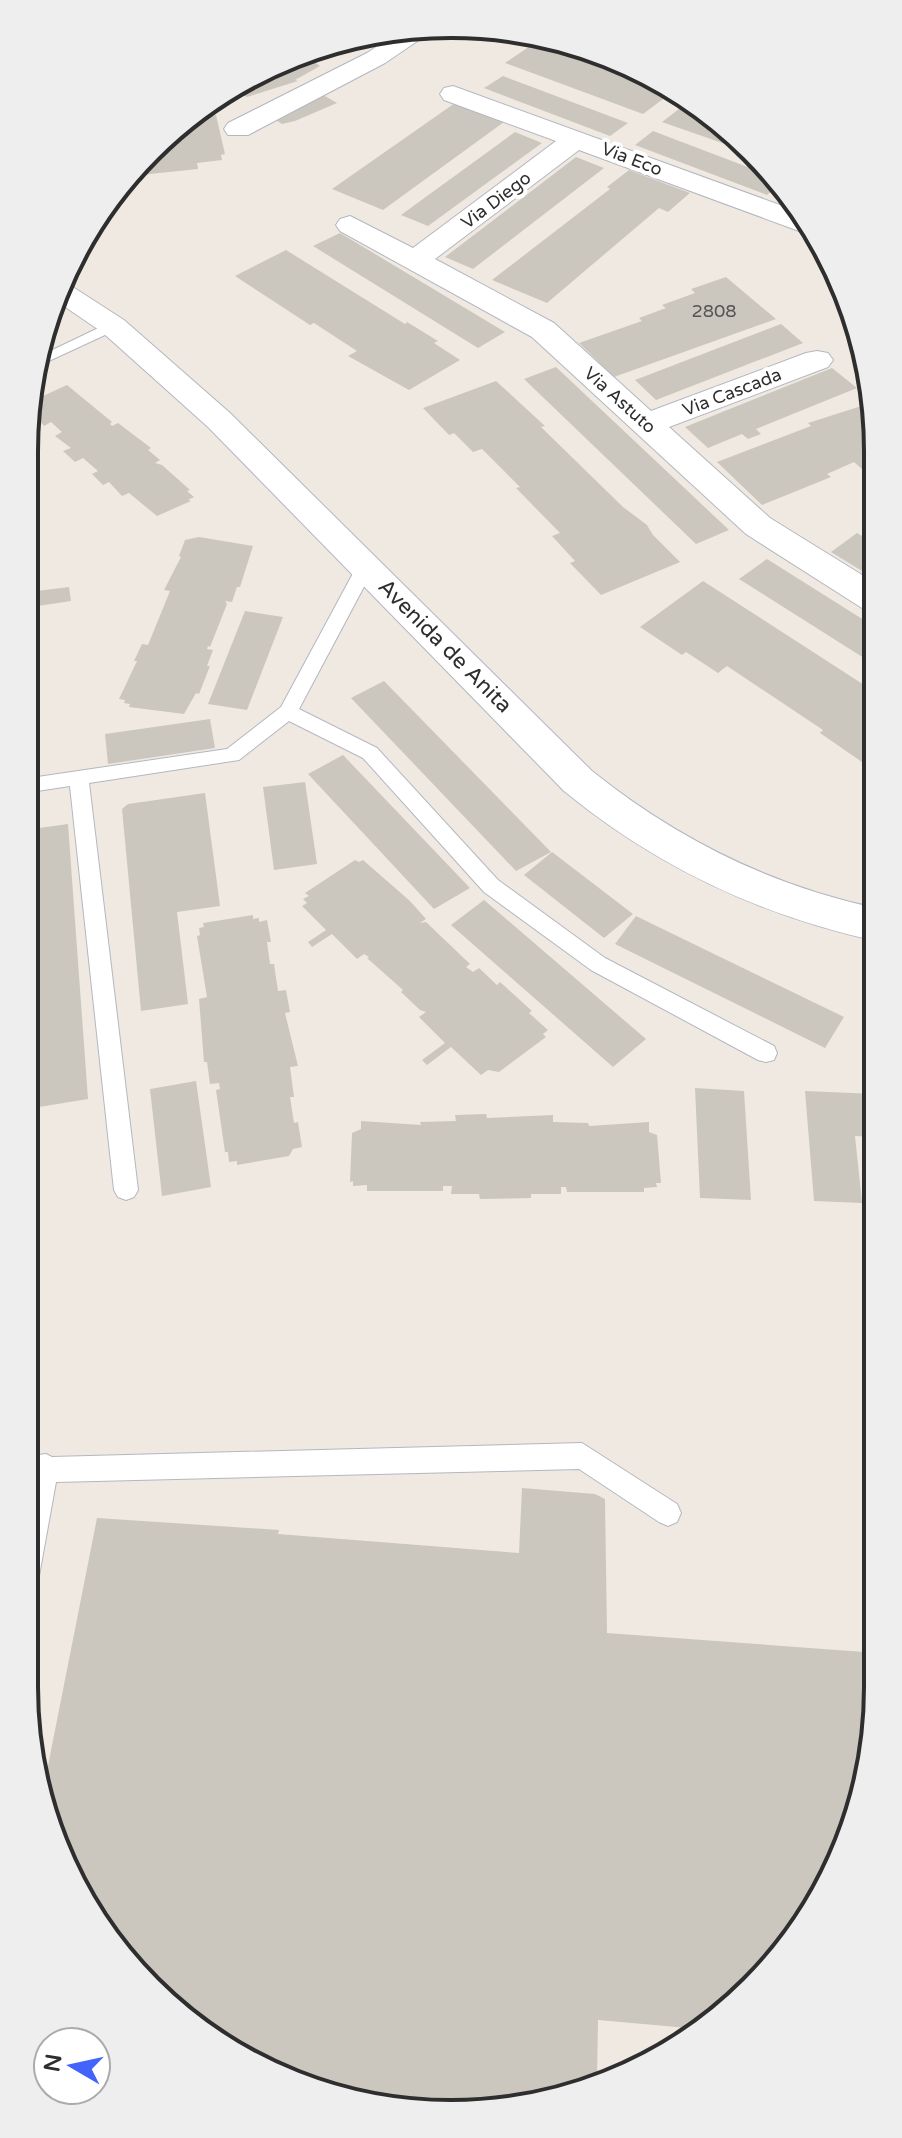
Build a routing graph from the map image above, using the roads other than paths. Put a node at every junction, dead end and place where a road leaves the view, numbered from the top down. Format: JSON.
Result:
{"nodes":[{"id":1,"x":402,"y":42,"type":"edge"},
{"id":2,"x":360,"y":48,"type":"edge"},
{"id":3,"x":376,"y":58,"type":"junction"},
{"id":4,"x":453,"y":94,"type":"dead end"},
{"id":5,"x":238,"y":129,"type":"dead end"},
{"id":6,"x":577,"y":138,"type":"junction"},
{"id":7,"x":792,"y":218,"type":"edge"},
{"id":8,"x":350,"y":225,"type":"dead end"},
{"id":9,"x":414,"y":261,"type":"junction"},
{"id":10,"x":68,"y":296,"type":"edge"},
{"id":11,"x":113,"y":326,"type":"junction"},
{"id":12,"x":49,"y":357,"type":"edge"},
{"id":13,"x":817,"y":360,"type":"dead end"},
{"id":14,"x":647,"y":424,"type":"junction"},
{"id":15,"x":366,"y":566,"type":"junction"},
{"id":16,"x":864,"y":592,"type":"edge"},
{"id":17,"x":288,"y":712,"type":"junction"},
{"id":18,"x":79,"y":777,"type":"junction"},
{"id":19,"x":38,"y":784,"type":"edge"},
{"id":20,"x":864,"y":923,"type":"edge"},
{"id":21,"x":766,"y":1053,"type":"dead end"},
{"id":22,"x":126,"y":1190,"type":"dead end"},
{"id":23,"x":38,"y":1469,"type":"edge"},
{"id":24,"x":668,"y":1513,"type":"dead end"}],
"edges":[{"from":1,"to":3,"type":"street"},
{"from":2,"to":3,"type":"street"},
{"from":3,"to":5,"type":"street"},
{"from":4,"to":6,"type":"street","name":"Via Eco"},
{"from":6,"to":7,"type":"street","name":"Via Eco"},
{"from":6,"to":9,"type":"street","name":"Via Diego"},
{"from":8,"to":9,"type":"street","name":"Via Astuto"},
{"from":9,"to":14,"type":"street","name":"Via Astuto"},
{"from":10,"to":11,"type":"street","name":"Avenida de Anita"},
{"from":11,"to":12,"type":"lane"},
{"from":11,"to":15,"type":"street","name":"Avenida de Anita"},
{"from":13,"to":14,"type":"street","name":"Via Cascada"},
{"from":14,"to":16,"type":"street","name":"Via Astuto"},
{"from":15,"to":17,"type":"lane"},
{"from":15,"to":20,"type":"street","name":"Avenida de Anita"},
{"from":17,"to":18,"type":"lane"},
{"from":17,"to":21,"type":"lane"},
{"from":18,"to":19,"type":"lane"},
{"from":18,"to":22,"type":"lane"},
{"from":23,"to":24,"type":"lane"}]}
